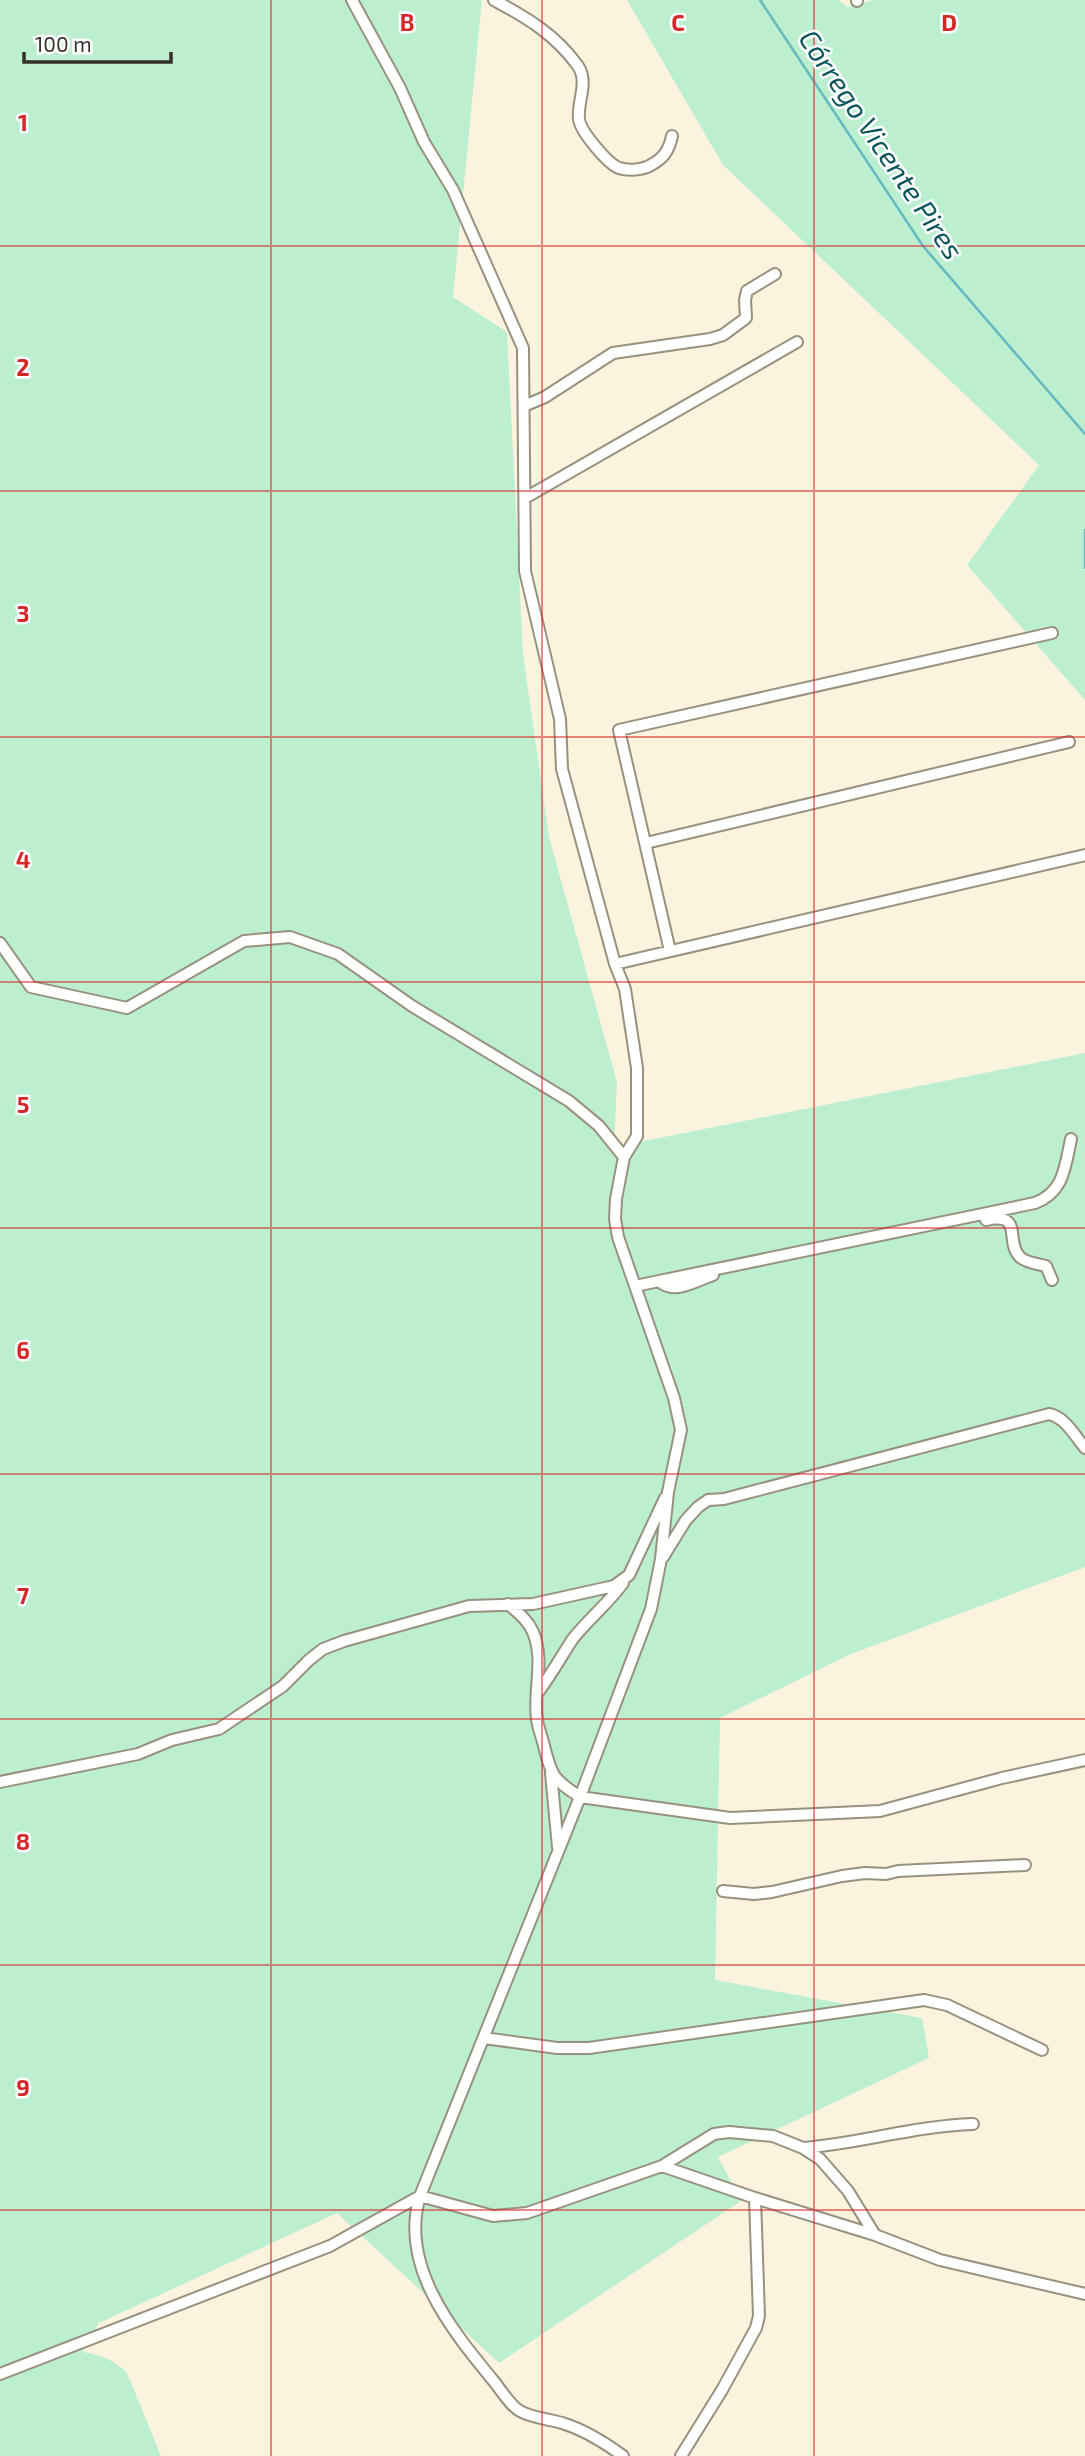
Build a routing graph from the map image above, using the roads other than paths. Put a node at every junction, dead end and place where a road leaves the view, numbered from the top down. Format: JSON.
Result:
{"nodes":[{"id":1,"x":352,"y":0,"type":"edge"},
{"id":2,"x":494,"y":0,"type":"edge"},
{"id":3,"x":672,"y":136,"type":"dead end"},
{"id":4,"x":775,"y":274,"type":"dead end"},
{"id":5,"x":797,"y":342,"type":"dead end"},
{"id":6,"x":524,"y":406,"type":"junction"},
{"id":7,"x":525,"y":498,"type":"junction"},
{"id":8,"x":1052,"y":633,"type":"dead end"},
{"id":9,"x":1069,"y":742,"type":"dead end"},
{"id":10,"x":646,"y":842,"type":"junction"},
{"id":11,"x":1085,"y":855,"type":"edge"},
{"id":12,"x":0,"y":943,"type":"edge"},
{"id":13,"x":670,"y":951,"type":"junction"},
{"id":14,"x":615,"y":964,"type":"junction"},
{"id":15,"x":1071,"y":1139,"type":"dead end"},
{"id":16,"x":624,"y":1157,"type":"junction"},
{"id":17,"x":1052,"y":1280,"type":"dead end"},
{"id":18,"x":660,"y":1282,"type":"junction"},
{"id":19,"x":635,"y":1286,"type":"junction"},
{"id":20,"x":1085,"y":1448,"type":"edge"},
{"id":21,"x":668,"y":1492,"type":"junction"},
{"id":22,"x":661,"y":1559,"type":"junction"},
{"id":23,"x":629,"y":1575,"type":"junction"},
{"id":24,"x":508,"y":1604,"type":"junction"},
{"id":25,"x":538,"y":1692,"type":"junction"},
{"id":26,"x":1085,"y":1760,"type":"edge"},
{"id":27,"x":551,"y":1773,"type":"junction"},
{"id":28,"x":0,"y":1782,"type":"edge"},
{"id":29,"x":580,"y":1797,"type":"junction"},
{"id":30,"x":558,"y":1851,"type":"junction"},
{"id":31,"x":1026,"y":1865,"type":"dead end"},
{"id":32,"x":723,"y":1891,"type":"dead end"},
{"id":33,"x":484,"y":2038,"type":"junction"},
{"id":34,"x":1042,"y":2050,"type":"dead end"},
{"id":35,"x":973,"y":2124,"type":"dead end"},
{"id":36,"x":803,"y":2148,"type":"junction"},
{"id":37,"x":662,"y":2166,"type":"junction"},
{"id":38,"x":420,"y":2196,"type":"junction"},
{"id":39,"x":755,"y":2198,"type":"junction"},
{"id":40,"x":875,"y":2235,"type":"junction"},
{"id":41,"x":1085,"y":2294,"type":"edge"},
{"id":42,"x":0,"y":2374,"type":"edge"},
{"id":43,"x":623,"y":2456,"type":"edge"},
{"id":44,"x":681,"y":2456,"type":"edge"}],
"edges":[{"from":1,"to":6,"type":"street"},
{"from":2,"to":3,"type":"street"},
{"from":4,"to":6,"type":"street"},
{"from":5,"to":7,"type":"street"},
{"from":6,"to":7,"type":"street"},
{"from":7,"to":14,"type":"street"},
{"from":8,"to":10,"type":"street"},
{"from":9,"to":10,"type":"street"},
{"from":10,"to":13,"type":"street"},
{"from":11,"to":13,"type":"street"},
{"from":12,"to":16,"type":"street"},
{"from":13,"to":14,"type":"street"},
{"from":14,"to":16,"type":"street"},
{"from":15,"to":18,"type":"street"},
{"from":16,"to":19,"type":"street"},
{"from":17,"to":18,"type":"street"},
{"from":18,"to":19,"type":"street"},
{"from":19,"to":21,"type":"street"},
{"from":20,"to":22,"type":"street"},
{"from":21,"to":22,"type":"street"},
{"from":21,"to":23,"type":"street"},
{"from":22,"to":29,"type":"street"},
{"from":23,"to":24,"type":"street"},
{"from":23,"to":25,"type":"street"},
{"from":24,"to":25,"type":"street"},
{"from":24,"to":28,"type":"street"},
{"from":25,"to":27,"type":"street"},
{"from":26,"to":29,"type":"street"},
{"from":27,"to":29,"type":"street"},
{"from":27,"to":30,"type":"street"},
{"from":29,"to":30,"type":"street"},
{"from":30,"to":33,"type":"street"},
{"from":31,"to":32,"type":"street"},
{"from":33,"to":34,"type":"street"},
{"from":33,"to":38,"type":"street"},
{"from":35,"to":36,"type":"street"},
{"from":36,"to":37,"type":"street"},
{"from":36,"to":40,"type":"street"},
{"from":37,"to":38,"type":"street"},
{"from":37,"to":39,"type":"street"},
{"from":38,"to":42,"type":"street"},
{"from":38,"to":43,"type":"street"},
{"from":39,"to":40,"type":"street"},
{"from":39,"to":44,"type":"street"},
{"from":40,"to":41,"type":"street"}]}
